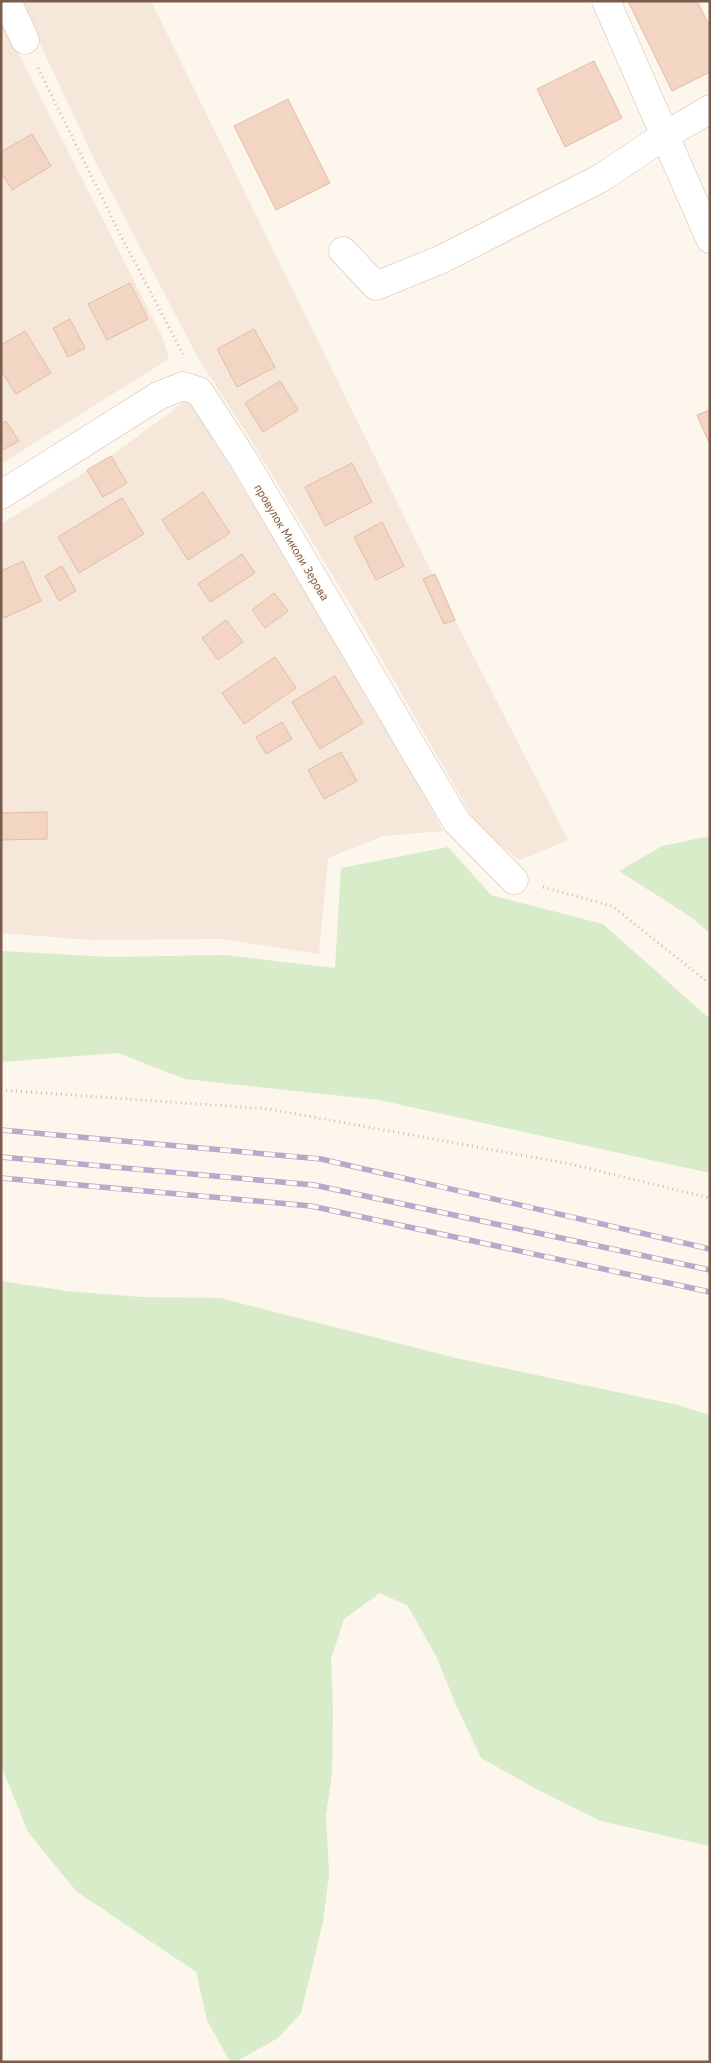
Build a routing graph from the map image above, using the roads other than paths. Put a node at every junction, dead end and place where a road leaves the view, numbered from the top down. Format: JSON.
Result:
{"nodes":[{"id":1,"x":7,"y":1,"type":"edge"},
{"id":2,"x":606,"y":1,"type":"edge"},
{"id":3,"x":25,"y":40,"type":"road end"},
{"id":4,"x":710,"y":110,"type":"edge"},
{"id":5,"x":664,"y":136,"type":"junction"},
{"id":6,"x":710,"y":240,"type":"edge"},
{"id":7,"x":343,"y":251,"type":"dead end"},
{"id":8,"x":1,"y":495,"type":"edge"},
{"id":9,"x":514,"y":880,"type":"road end"}],
"edges":[{"from":1,"to":3,"type":"street"},
{"from":2,"to":5,"type":"street"},
{"from":4,"to":5,"type":"street"},
{"from":5,"to":6,"type":"street"},
{"from":5,"to":7,"type":"street"},
{"from":8,"to":9,"type":"street","name":"провулок Миколи Зерова"}]}
